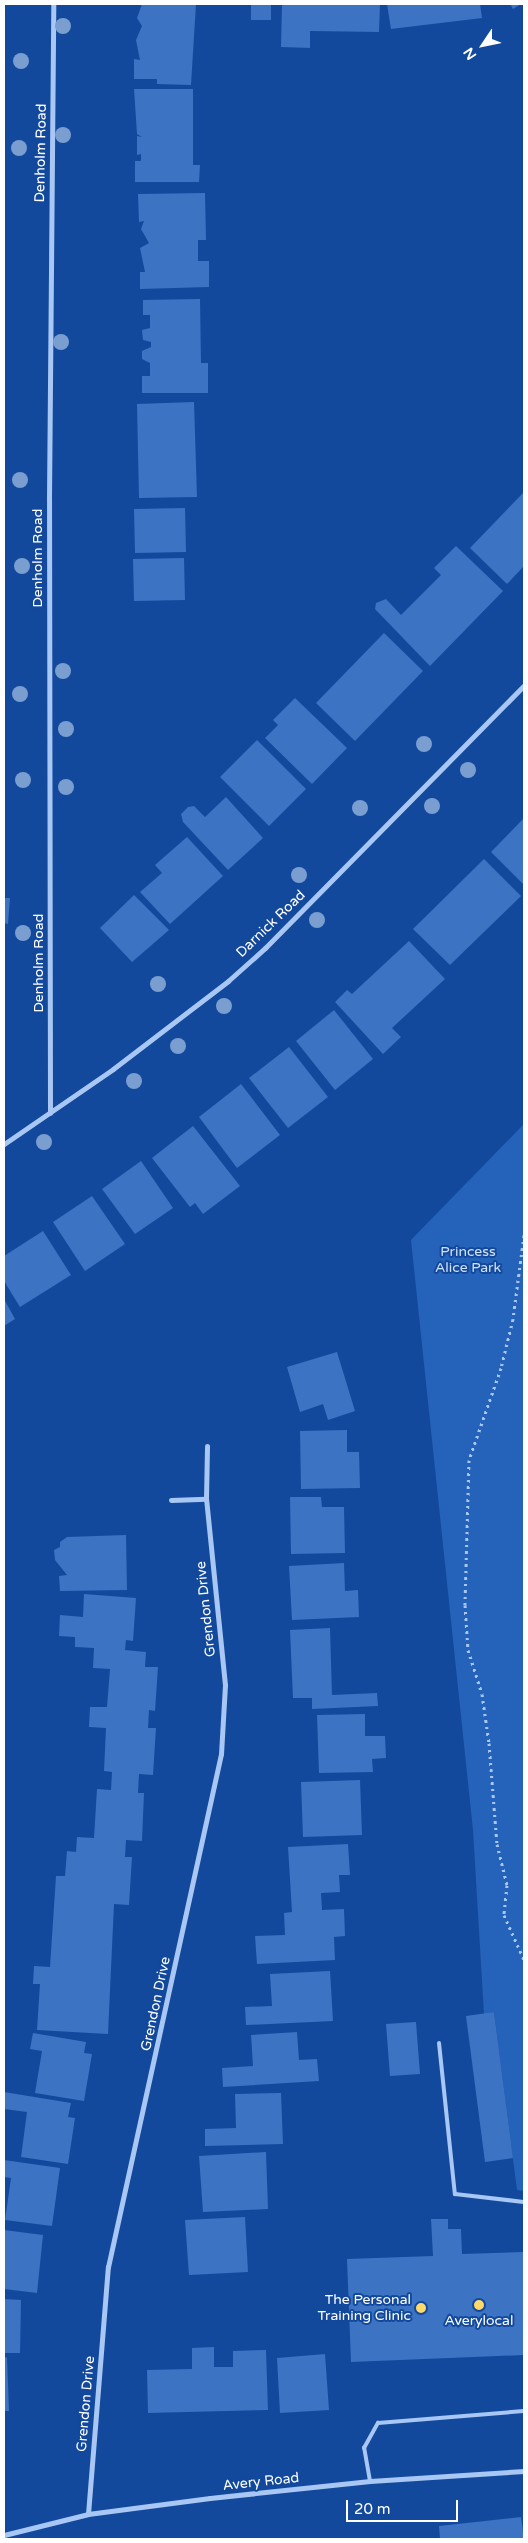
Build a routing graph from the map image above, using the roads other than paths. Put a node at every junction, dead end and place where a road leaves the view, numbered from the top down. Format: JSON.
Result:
{"nodes":[{"id":1,"x":53,"y":4,"type":"edge"},
{"id":2,"x":524,"y":685,"type":"edge"},
{"id":3,"x":50,"y":1113,"type":"junction"},
{"id":4,"x":4,"y":1144,"type":"edge"},
{"id":5,"x":207,"y":1446,"type":"dead end"},
{"id":6,"x":206,"y":1499,"type":"junction"},
{"id":7,"x":172,"y":1500,"type":"dead end"},
{"id":8,"x":439,"y":2043,"type":"dead end"},
{"id":9,"x":524,"y":2202,"type":"edge"},
{"id":10,"x":524,"y":2410,"type":"edge"},
{"id":11,"x":524,"y":2471,"type":"edge"},
{"id":12,"x":370,"y":2481,"type":"junction"},
{"id":13,"x":88,"y":2514,"type":"junction"},
{"id":14,"x":4,"y":2535,"type":"edge"}],
"edges":[{"from":1,"to":3,"type":"street","name":"Denholm Road"},
{"from":2,"to":3,"type":"street","name":"Darnick Road"},
{"from":3,"to":4,"type":"street","name":"Darnick Road"},
{"from":5,"to":6,"type":"street","name":"Grendon Drive"},
{"from":6,"to":7,"type":"street"},
{"from":6,"to":13,"type":"street","name":"Grendon Drive"},
{"from":8,"to":9,"type":"lane"},
{"from":10,"to":12,"type":"lane"},
{"from":11,"to":12,"type":"street","name":"Avery Road"},
{"from":12,"to":13,"type":"street","name":"Avery Road"},
{"from":13,"to":14,"type":"street","name":"Avery Road"}]}
